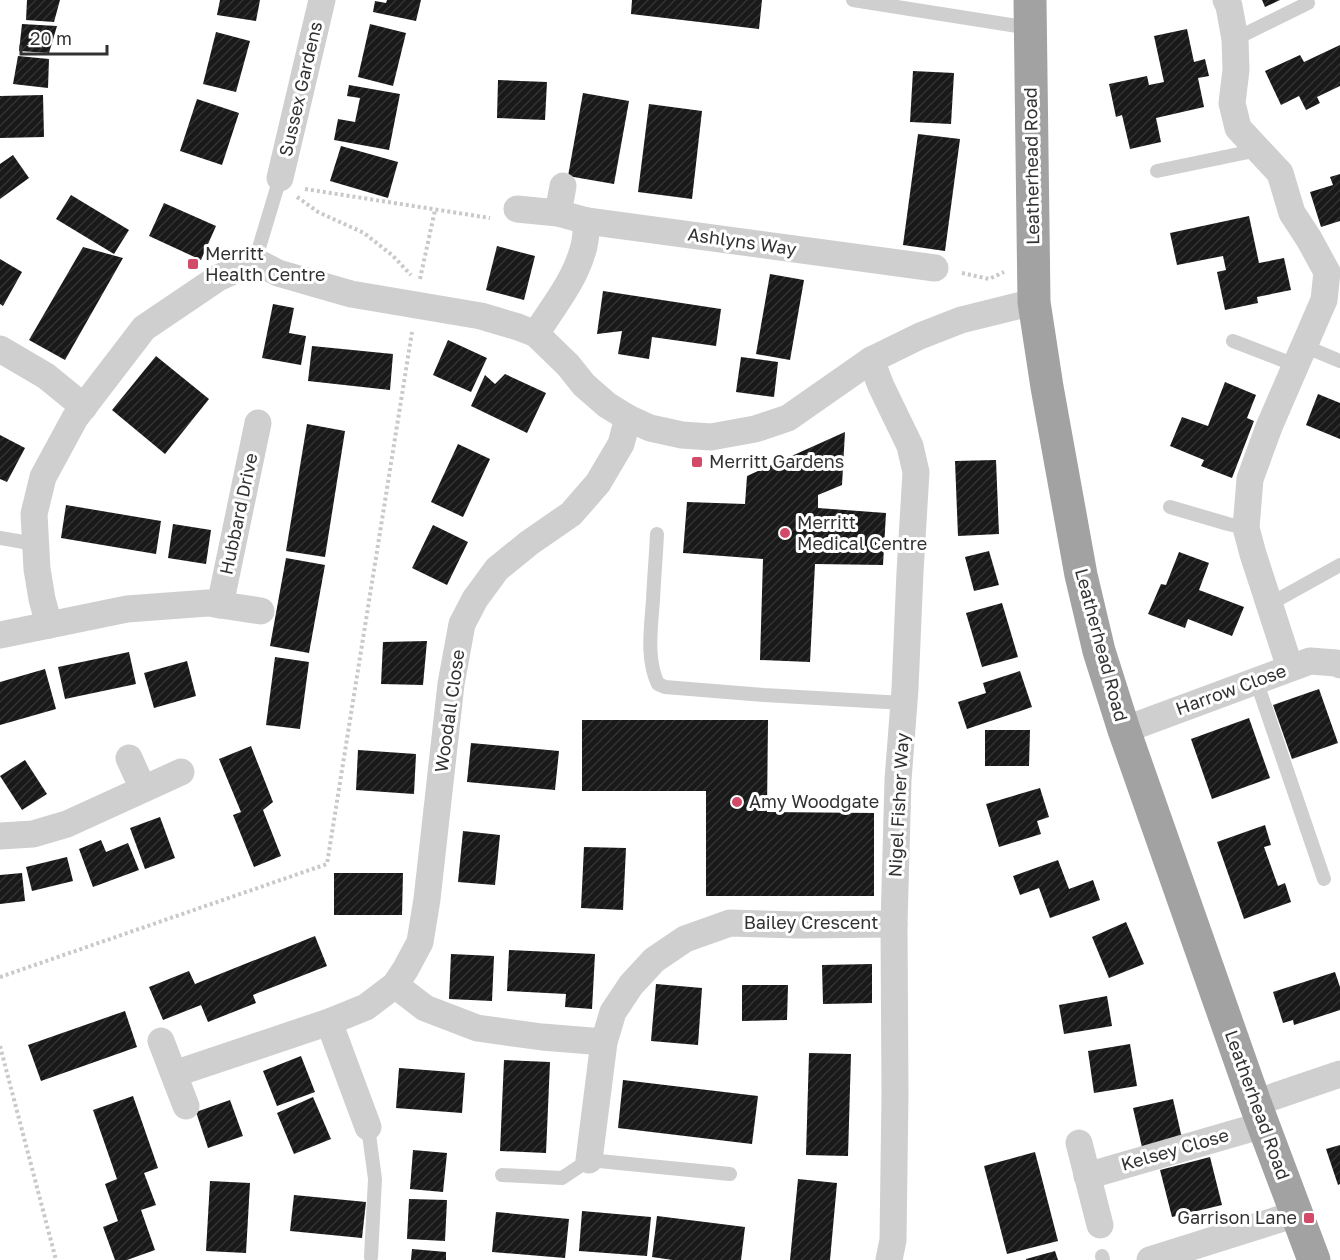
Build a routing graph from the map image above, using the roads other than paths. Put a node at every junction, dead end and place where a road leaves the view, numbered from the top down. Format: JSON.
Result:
{"nodes":[{"id":1,"x":322,"y":0,"type":"edge"},
{"id":2,"x":853,"y":0,"type":"edge"},
{"id":3,"x":1226,"y":0,"type":"edge"},
{"id":4,"x":1308,"y":3,"type":"dead end"},
{"id":5,"x":1030,"y":14,"type":"edge"},
{"id":6,"x":1235,"y":39,"type":"junction"},
{"id":7,"x":1258,"y":150,"type":"junction"},
{"id":8,"x":1158,"y":171,"type":"dead end"},
{"id":9,"x":280,"y":178,"type":"joint"},
{"id":10,"x":563,"y":186,"type":"dead end"},
{"id":11,"x":517,"y":209,"type":"road end"},
{"id":12,"x":558,"y":213,"type":"junction"},
{"id":13,"x":587,"y":221,"type":"junction"},
{"id":14,"x":255,"y":261,"type":"junction"},
{"id":15,"x":935,"y":268,"type":"road end"},
{"id":16,"x":1333,"y":269,"type":"edge"},
{"id":17,"x":1034,"y":302,"type":"junction"},
{"id":18,"x":536,"y":334,"type":"junction"},
{"id":19,"x":1233,"y":341,"type":"dead end"},
{"id":20,"x":0,"y":349,"type":"edge"},
{"id":21,"x":1300,"y":356,"type":"junction"},
{"id":22,"x":871,"y":360,"type":"junction"},
{"id":23,"x":1340,"y":361,"type":"edge"},
{"id":24,"x":84,"y":407,"type":"junction"},
{"id":25,"x":628,"y":418,"type":"junction"},
{"id":26,"x":258,"y":423,"type":"dead end"},
{"id":27,"x":1170,"y":507,"type":"dead end"},
{"id":28,"x":1246,"y":528,"type":"junction"},
{"id":29,"x":657,"y":534,"type":"dead end"},
{"id":30,"x":0,"y":538,"type":"edge"},
{"id":31,"x":35,"y":544,"type":"junction"},
{"id":32,"x":1340,"y":565,"type":"edge"},
{"id":33,"x":220,"y":604,"type":"junction"},
{"id":34,"x":1270,"y":604,"type":"junction"},
{"id":35,"x":261,"y":611,"type":"dead end"},
{"id":36,"x":49,"y":625,"type":"junction"},
{"id":37,"x":0,"y":635,"type":"edge"},
{"id":38,"x":1340,"y":665,"type":"edge"},
{"id":39,"x":1290,"y":668,"type":"junction"},
{"id":40,"x":1256,"y":680,"type":"junction"},
{"id":41,"x":904,"y":703,"type":"junction"},
{"id":42,"x":1124,"y":730,"type":"junction"},
{"id":43,"x":129,"y":758,"type":"dead end"},
{"id":44,"x":181,"y":772,"type":"dead end"},
{"id":45,"x":143,"y":789,"type":"junction"},
{"id":46,"x":0,"y":836,"type":"edge"},
{"id":47,"x":1324,"y":879,"type":"dead end"},
{"id":48,"x":894,"y":924,"type":"junction"},
{"id":49,"x":395,"y":985,"type":"junction"},
{"id":50,"x":329,"y":1022,"type":"junction"},
{"id":51,"x":161,"y":1041,"type":"dead end"},
{"id":52,"x":604,"y":1042,"type":"junction"},
{"id":53,"x":174,"y":1074,"type":"junction"},
{"id":54,"x":1340,"y":1074,"type":"edge"},
{"id":55,"x":186,"y":1106,"type":"dead end"},
{"id":56,"x":1259,"y":1114,"type":"junction"},
{"id":57,"x":368,"y":1127,"type":"joint"},
{"id":58,"x":1079,"y":1143,"type":"dead end"},
{"id":59,"x":589,"y":1161,"type":"junction"},
{"id":60,"x":730,"y":1174,"type":"dead end"},
{"id":61,"x":502,"y":1175,"type":"dead end"},
{"id":62,"x":1088,"y":1176,"type":"junction"},
{"id":63,"x":1296,"y":1214,"type":"junction"},
{"id":64,"x":1100,"y":1225,"type":"dead end"},
{"id":65,"x":371,"y":1257,"type":"dead end"},
{"id":66,"x":889,"y":1260,"type":"edge"},
{"id":67,"x":1150,"y":1260,"type":"edge"},
{"id":68,"x":1314,"y":1260,"type":"edge"}],
"edges":[{"from":1,"to":9,"type":"street","name":"Sussex Gardens"},
{"from":2,"to":5,"type":"lane"},
{"from":3,"to":6,"type":"street"},
{"from":4,"to":6,"type":"lane"},
{"from":5,"to":17,"type":"highway","name":"Leatherhead Road"},
{"from":6,"to":7,"type":"street"},
{"from":7,"to":8,"type":"lane"},
{"from":7,"to":16,"type":"street"},
{"from":9,"to":14,"type":"lane"},
{"from":10,"to":12,"type":"street"},
{"from":11,"to":12,"type":"street","name":"Ashlyns Way"},
{"from":12,"to":13,"type":"street","name":"Ashlyns Way"},
{"from":13,"to":15,"type":"street","name":"Ashlyns Way"},
{"from":13,"to":18,"type":"street"},
{"from":14,"to":18,"type":"street"},
{"from":14,"to":24,"type":"street"},
{"from":16,"to":21,"type":"street"},
{"from":17,"to":22,"type":"street"},
{"from":17,"to":42,"type":"highway","name":"Leatherhead Road"},
{"from":18,"to":25,"type":"street"},
{"from":19,"to":21,"type":"lane"},
{"from":20,"to":24,"type":"street"},
{"from":21,"to":23,"type":"lane"},
{"from":21,"to":28,"type":"street"},
{"from":22,"to":25,"type":"street"},
{"from":22,"to":41,"type":"street","name":"Nigel Fisher Way"},
{"from":24,"to":31,"type":"street"},
{"from":25,"to":49,"type":"street","name":"Woodall Close"},
{"from":26,"to":33,"type":"street","name":"Hubbard Drive"},
{"from":27,"to":28,"type":"lane"},
{"from":28,"to":34,"type":"street"},
{"from":29,"to":41,"type":"lane"},
{"from":30,"to":31,"type":"lane"},
{"from":31,"to":36,"type":"street"},
{"from":32,"to":34,"type":"lane"},
{"from":33,"to":35,"type":"street"},
{"from":33,"to":36,"type":"street"},
{"from":34,"to":39,"type":"street"},
{"from":36,"to":37,"type":"street"},
{"from":38,"to":39,"type":"street","name":"Harrow Close"},
{"from":39,"to":40,"type":"street","name":"Harrow Close"},
{"from":40,"to":42,"type":"street","name":"Harrow Close"},
{"from":40,"to":47,"type":"lane"},
{"from":41,"to":48,"type":"street","name":"Nigel Fisher Way"},
{"from":42,"to":56,"type":"highway","name":"Leatherhead Road"},
{"from":43,"to":45,"type":"street"},
{"from":44,"to":45,"type":"street"},
{"from":45,"to":46,"type":"street"},
{"from":48,"to":52,"type":"street","name":"Bailey Crescent"},
{"from":48,"to":66,"type":"street","name":"Nigel Fisher Way"},
{"from":49,"to":50,"type":"street","name":"Woodall Close"},
{"from":49,"to":52,"type":"street"},
{"from":50,"to":53,"type":"street","name":"Woodall Close"},
{"from":50,"to":57,"type":"street"},
{"from":51,"to":53,"type":"street"},
{"from":52,"to":59,"type":"street","name":"Bailey Crescent"},
{"from":53,"to":55,"type":"street"},
{"from":54,"to":56,"type":"street","name":"Kelsey Close"},
{"from":56,"to":62,"type":"street","name":"Kelsey Close"},
{"from":56,"to":63,"type":"highway","name":"Leatherhead Road"},
{"from":57,"to":65,"type":"lane"},
{"from":58,"to":62,"type":"street"},
{"from":59,"to":60,"type":"lane"},
{"from":59,"to":61,"type":"lane"},
{"from":62,"to":64,"type":"street"},
{"from":63,"to":67,"type":"street"},
{"from":63,"to":68,"type":"highway","name":"Leatherhead Road"}]}
